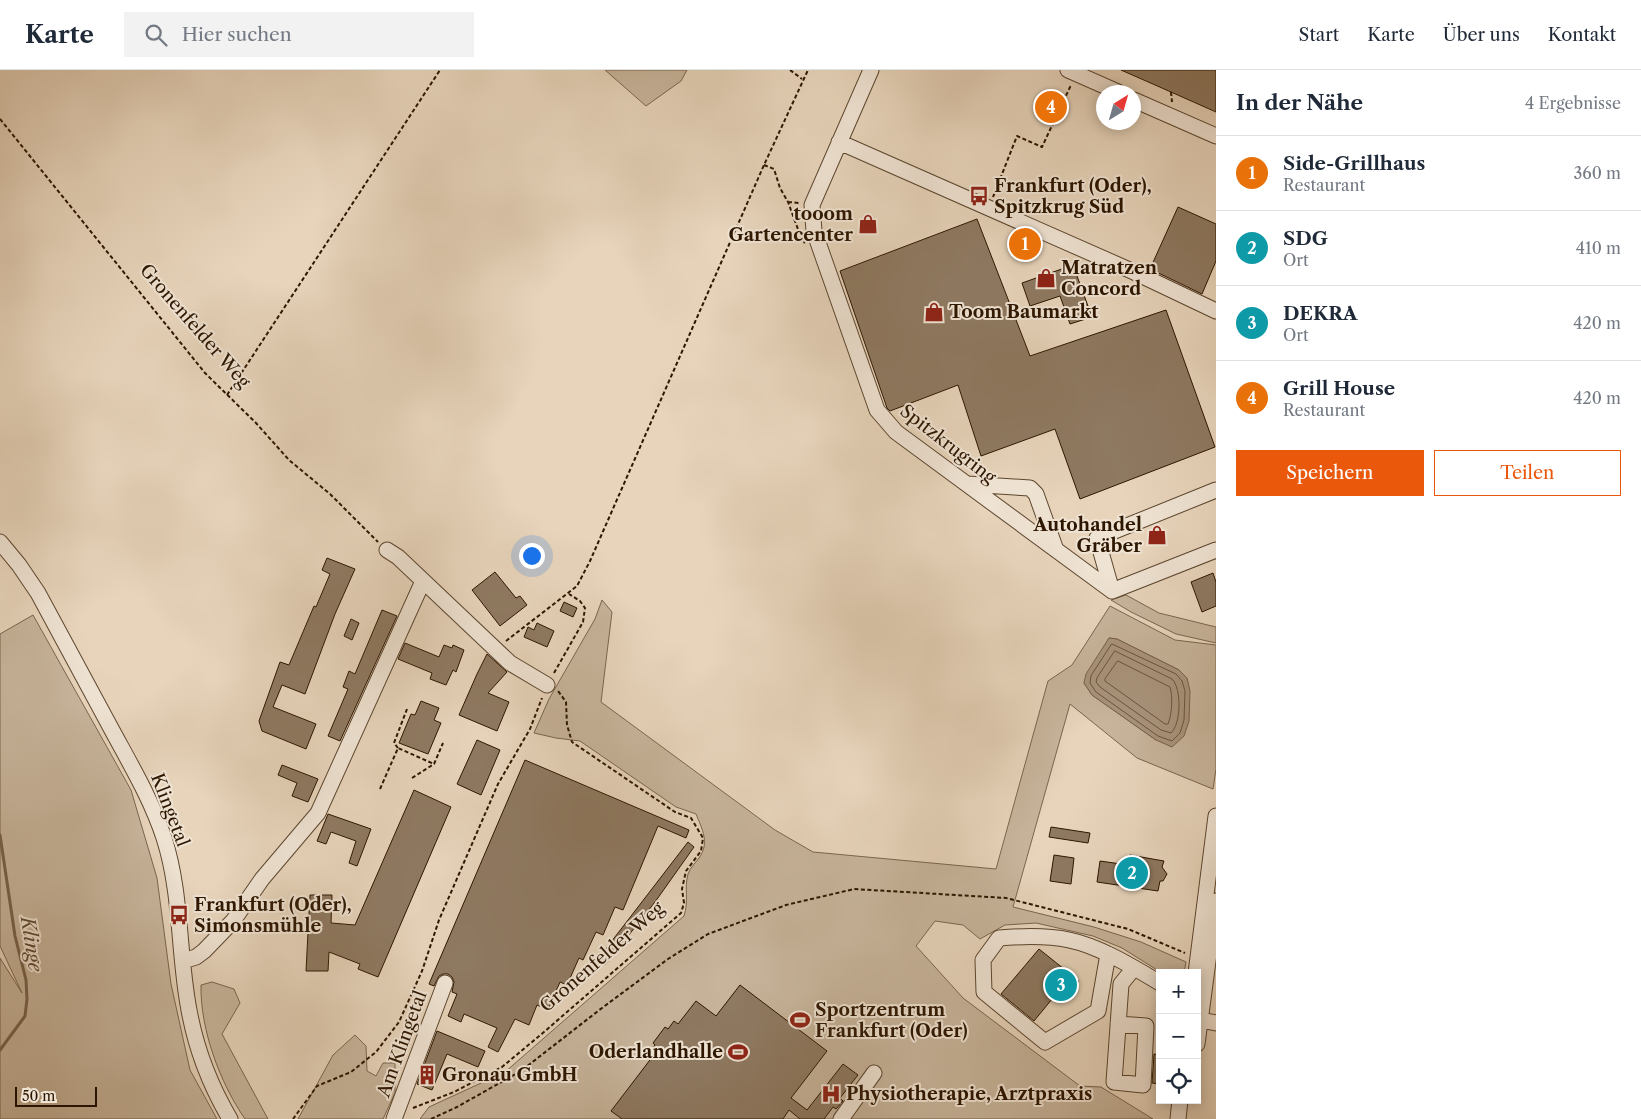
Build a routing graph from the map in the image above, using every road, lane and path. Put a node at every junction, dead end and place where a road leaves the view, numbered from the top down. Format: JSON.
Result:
{"nodes":[{"id":1,"x":440,"y":70,"type":"edge"},
{"id":2,"x":790,"y":70,"type":"edge"},
{"id":3,"x":808,"y":70,"type":"edge"},
{"id":4,"x":871,"y":70,"type":"edge"},
{"id":5,"x":1072,"y":72,"type":"edge"},
{"id":6,"x":803,"y":80,"type":"junction"},
{"id":7,"x":1102,"y":85,"type":"edge"},
{"id":8,"x":1141,"y":103,"type":"edge"},
{"id":9,"x":0,"y":120,"type":"edge"},
{"id":10,"x":1216,"y":136,"type":"edge"},
{"id":11,"x":839,"y":142,"type":"junction"},
{"id":12,"x":764,"y":165,"type":"junction"},
{"id":13,"x":988,"y":208,"type":"junction"},
{"id":14,"x":817,"y":240,"type":"junction"},
{"id":15,"x":1216,"y":311,"type":"edge"},
{"id":16,"x":227,"y":395,"type":"junction"},
{"id":17,"x":966,"y":484,"type":"junction"},
{"id":18,"x":1216,"y":490,"type":"edge"},
{"id":19,"x":0,"y":542,"type":"edge"},
{"id":20,"x":387,"y":550,"type":"joint"},
{"id":21,"x":1056,"y":550,"type":"junction"},
{"id":22,"x":1216,"y":550,"type":"edge"},
{"id":23,"x":423,"y":580,"type":"junction"},
{"id":24,"x":1112,"y":591,"type":"junction"},
{"id":25,"x":568,"y":593,"type":"junction"},
{"id":26,"x":496,"y":649,"type":"junction"},
{"id":27,"x":547,"y":685,"type":"junction"},
{"id":28,"x":408,"y":709,"type":"dead end"},
{"id":29,"x":443,"y":743,"type":"dead end"},
{"id":30,"x":398,"y":748,"type":"junction"},
{"id":31,"x":434,"y":764,"type":"junction"},
{"id":32,"x":412,"y":778,"type":"dead end"},
{"id":33,"x":380,"y":789,"type":"dead end"},
{"id":34,"x":1216,"y":816,"type":"edge"},
{"id":35,"x":1216,"y":901,"type":"edge"},
{"id":36,"x":1108,"y":954,"type":"junction"},
{"id":37,"x":1198,"y":958,"type":"junction"},
{"id":38,"x":183,"y":961,"type":"junction"},
{"id":39,"x":1134,"y":968,"type":"junction"},
{"id":40,"x":1197,"y":969,"type":"edge"},
{"id":41,"x":1156,"y":981,"type":"edge"},
{"id":42,"x":445,"y":983,"type":"dead end"},
{"id":43,"x":1201,"y":1014,"type":"edge"},
{"id":44,"x":1201,"y":1020,"type":"edge"},
{"id":45,"x":1216,"y":1023,"type":"edge"},
{"id":46,"x":1118,"y":1024,"type":"dead end"},
{"id":47,"x":874,"y":1074,"type":"dead end"},
{"id":48,"x":1180,"y":1104,"type":"edge"},
{"id":49,"x":1190,"y":1104,"type":"edge"},
{"id":50,"x":395,"y":1117,"type":"edge"},
{"id":51,"x":230,"y":1119,"type":"edge"},
{"id":52,"x":293,"y":1119,"type":"edge"},
{"id":53,"x":431,"y":1119,"type":"edge"},
{"id":54,"x":841,"y":1119,"type":"edge"},
{"id":55,"x":1178,"y":1119,"type":"edge"},
{"id":56,"x":1188,"y":1119,"type":"edge"}],
"edges":[{"from":1,"to":16,"type":"path"},
{"from":2,"to":6,"type":"path"},
{"from":3,"to":6,"type":"path"},
{"from":4,"to":11,"type":"street","name":"Spitzkrugring"},
{"from":5,"to":7,"type":"street"},
{"from":5,"to":13,"type":"path"},
{"from":6,"to":12,"type":"path"},
{"from":8,"to":10,"type":"street"},
{"from":9,"to":16,"type":"path","name":"Gronenfelder Weg"},
{"from":11,"to":13,"type":"street"},
{"from":11,"to":14,"type":"street","name":"Spitzkrugring"},
{"from":12,"to":14,"type":"path"},
{"from":12,"to":25,"type":"path"},
{"from":13,"to":15,"type":"street"},
{"from":14,"to":17,"type":"street","name":"Spitzkrugring"},
{"from":16,"to":20,"type":"path","name":"Gronenfelder Weg"},
{"from":17,"to":21,"type":"street","name":"Spitzkrugring"},
{"from":17,"to":21,"type":"street"},
{"from":18,"to":24,"type":"street"},
{"from":19,"to":38,"type":"street","name":"Klingetal"},
{"from":20,"to":23,"type":"street"},
{"from":21,"to":24,"type":"street","name":"Spitzkrugring"},
{"from":22,"to":24,"type":"street"},
{"from":23,"to":26,"type":"street"},
{"from":23,"to":38,"type":"street"},
{"from":25,"to":26,"type":"path"},
{"from":25,"to":27,"type":"path"},
{"from":26,"to":27,"type":"street"},
{"from":27,"to":50,"type":"path","name":"Gronenfelder Weg"},
{"from":27,"to":52,"type":"path"},
{"from":28,"to":30,"type":"path"},
{"from":29,"to":31,"type":"path"},
{"from":30,"to":31,"type":"path"},
{"from":30,"to":33,"type":"path"},
{"from":31,"to":32,"type":"path"},
{"from":34,"to":37,"type":"street"},
{"from":35,"to":43,"type":"street"},
{"from":36,"to":36,"type":"street"},
{"from":36,"to":39,"type":"street"},
{"from":37,"to":40,"type":"street"},
{"from":37,"to":53,"type":"path"},
{"from":38,"to":51,"type":"street","name":"Klingetal"},
{"from":39,"to":41,"type":"street"},
{"from":39,"to":46,"type":"street"},
{"from":42,"to":50,"type":"street","name":"Am Klingetal"},
{"from":44,"to":45,"type":"street"},
{"from":47,"to":54,"type":"street"},
{"from":48,"to":55,"type":"street"},
{"from":49,"to":56,"type":"street"}]}
